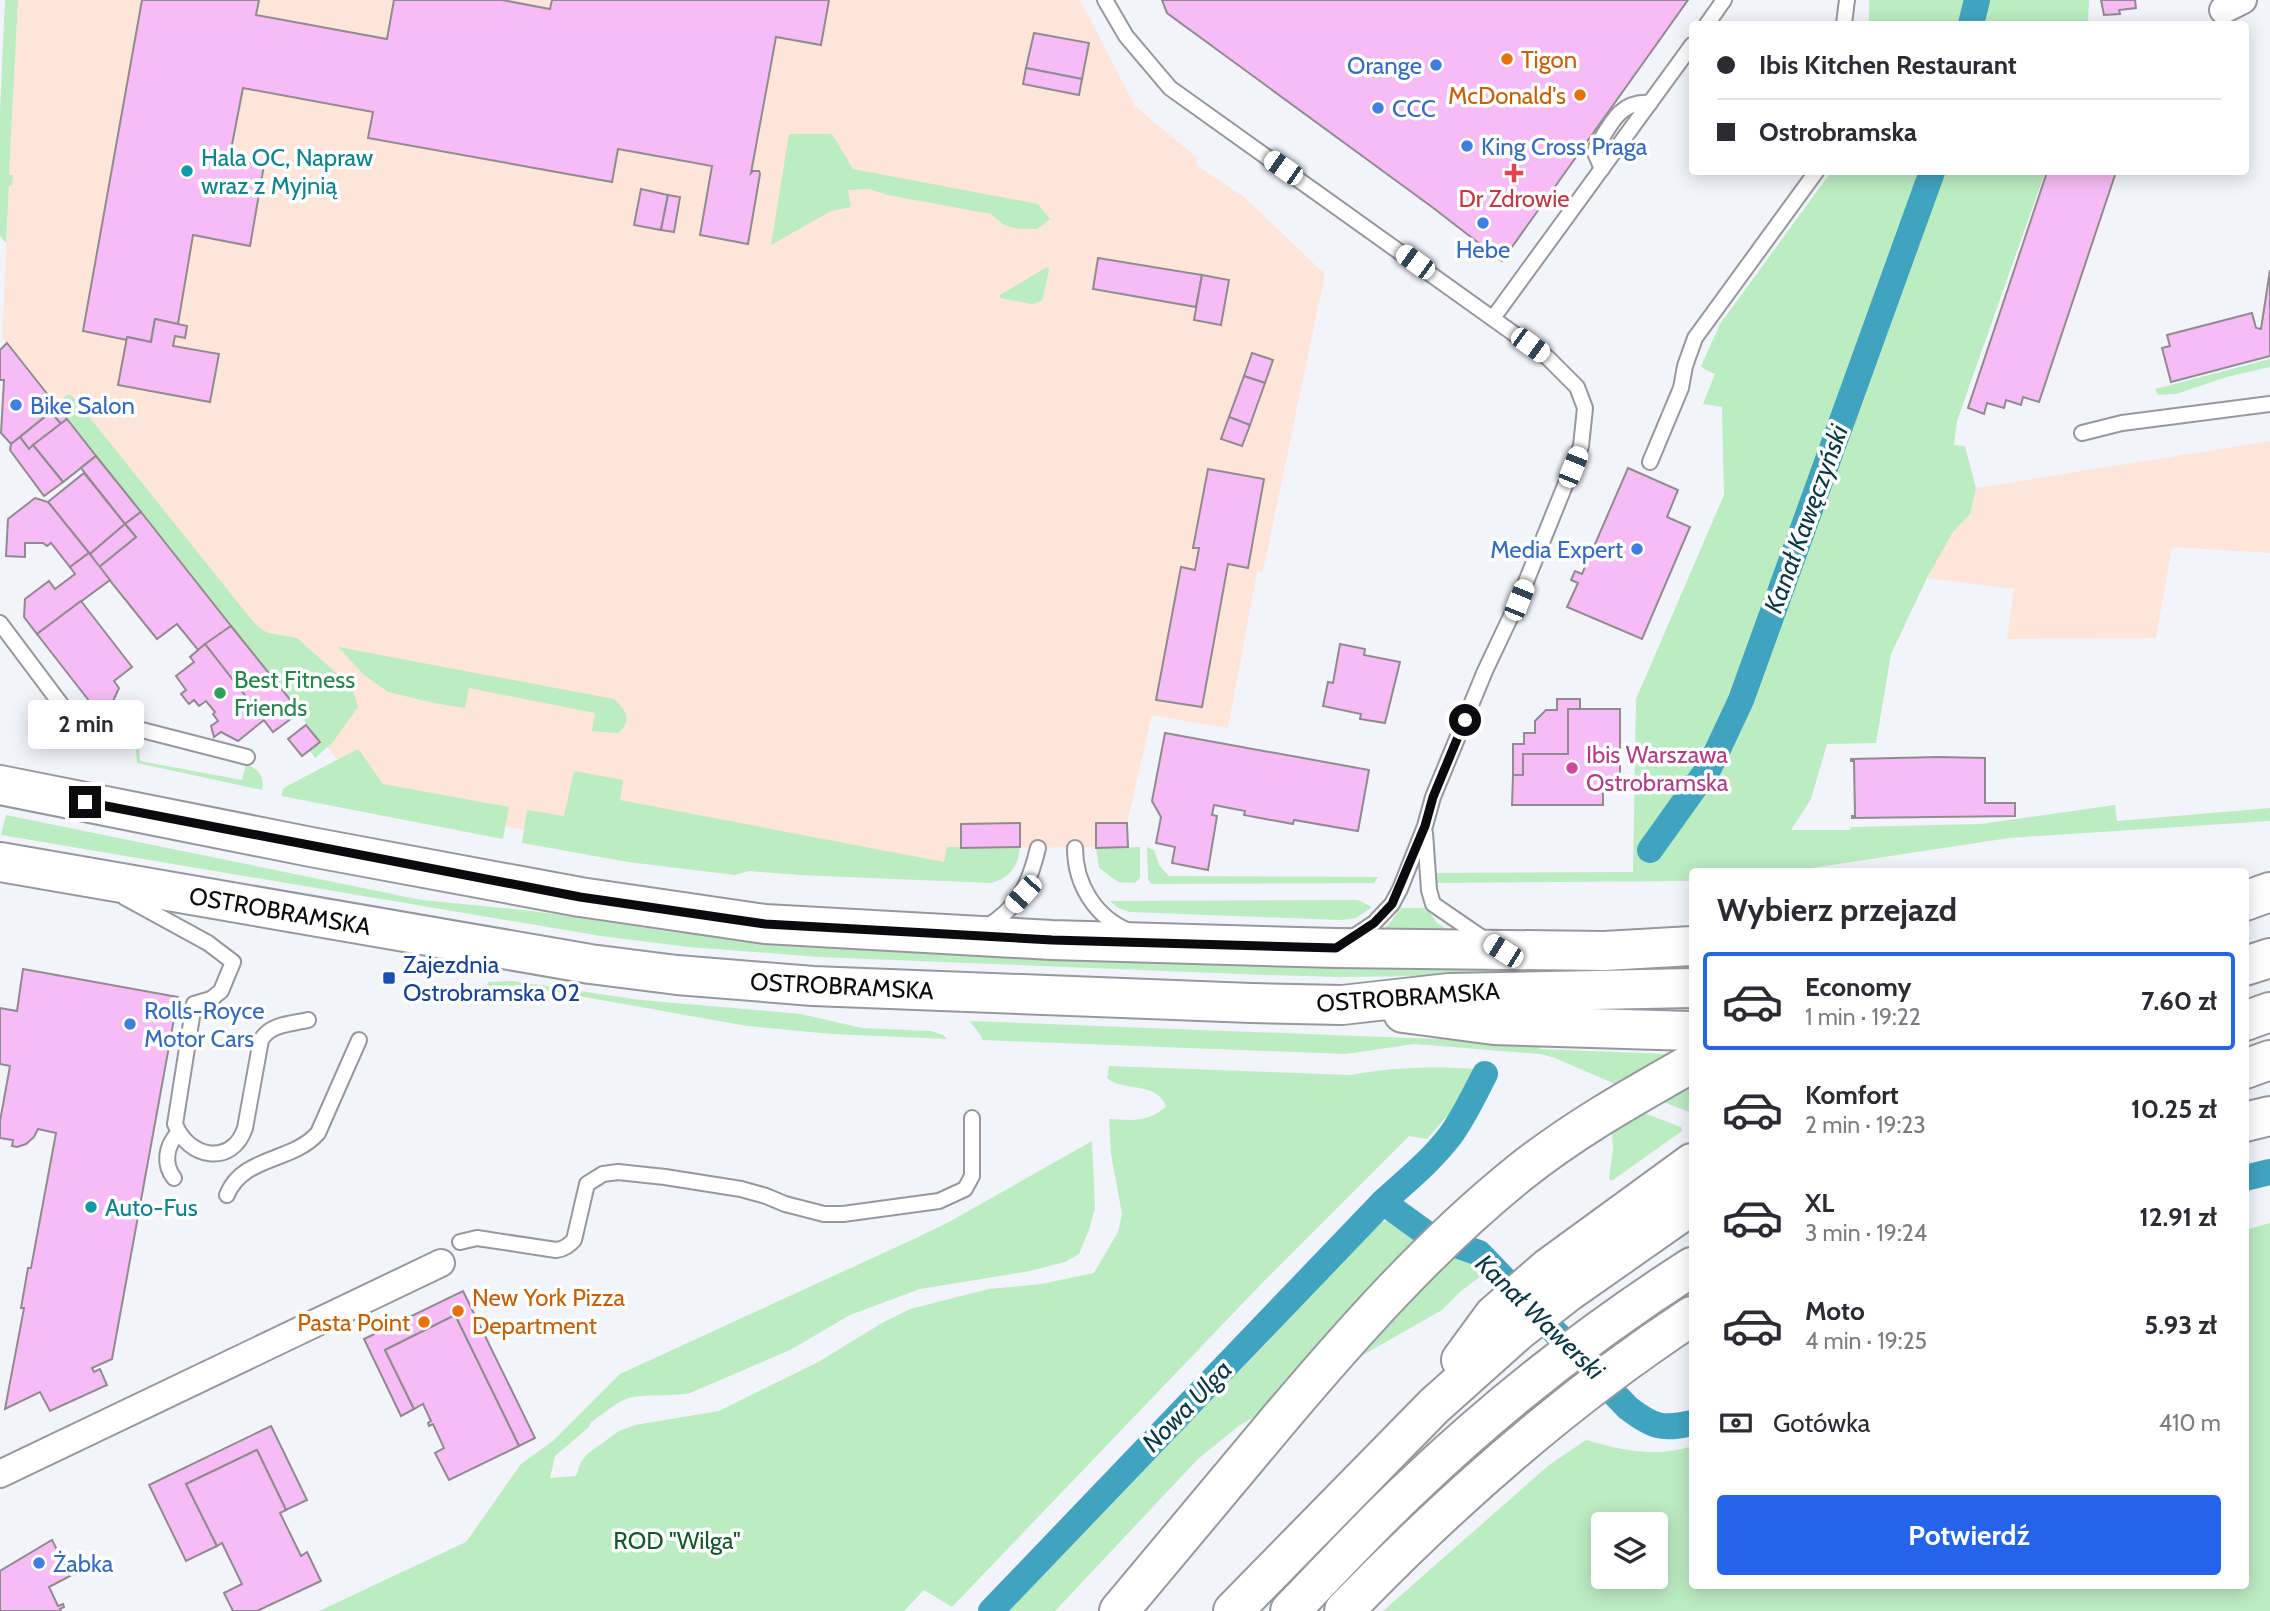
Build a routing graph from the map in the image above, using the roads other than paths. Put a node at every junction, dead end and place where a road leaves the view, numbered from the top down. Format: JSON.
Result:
{"nodes":[{"id":1,"x":1105,"y":0,"type":"edge"},
{"id":2,"x":1724,"y":0,"type":"edge"},
{"id":3,"x":1847,"y":0,"type":"edge"},
{"id":4,"x":1709,"y":21,"type":"edge"},
{"id":5,"x":1844,"y":21,"type":"edge"},
{"id":6,"x":1689,"y":49,"type":"edge"},
{"id":7,"x":1814,"y":175,"type":"edge"},
{"id":8,"x":1493,"y":318,"type":"junction"},
{"id":9,"x":2270,"y":404,"type":"edge"},
{"id":10,"x":2082,"y":433,"type":"dead end"},
{"id":11,"x":1650,"y":462,"type":"dead end"},
{"id":12,"x":0,"y":623,"type":"edge"},
{"id":13,"x":247,"y":757,"type":"dead end"},
{"id":14,"x":0,"y":785,"type":"edge"},
{"id":15,"x":1425,"y":826,"type":"junction"},
{"id":16,"x":1038,"y":848,"type":"dead end"},
{"id":17,"x":1074,"y":848,"type":"dead end"},
{"id":18,"x":0,"y":862,"type":"edge"},
{"id":19,"x":2270,"y":870,"type":"edge"},
{"id":20,"x":2249,"y":873,"type":"edge"},
{"id":21,"x":92,"y":879,"type":"junction"},
{"id":22,"x":2270,"y":892,"type":"edge"},
{"id":23,"x":2249,"y":900,"type":"edge"},
{"id":24,"x":971,"y":936,"type":"junction"},
{"id":25,"x":2270,"y":938,"type":"edge"},
{"id":26,"x":2249,"y":939,"type":"edge"},
{"id":27,"x":1171,"y":943,"type":"junction"},
{"id":28,"x":1689,"y":946,"type":"edge"},
{"id":29,"x":1336,"y":948,"type":"junction"},
{"id":30,"x":1503,"y":951,"type":"junction"},
{"id":31,"x":2270,"y":958,"type":"edge"},
{"id":32,"x":2249,"y":966,"type":"edge"},
{"id":33,"x":2249,"y":979,"type":"edge"},
{"id":34,"x":2270,"y":979,"type":"edge"},
{"id":35,"x":1689,"y":988,"type":"edge"},
{"id":36,"x":1342,"y":1005,"type":"junction"},
{"id":37,"x":2270,"y":1012,"type":"edge"},
{"id":38,"x":308,"y":1020,"type":"dead end"},
{"id":39,"x":2249,"y":1020,"type":"edge"},
{"id":40,"x":1689,"y":1031,"type":"edge"},
{"id":41,"x":359,"y":1040,"type":"dead end"},
{"id":42,"x":2249,"y":1051,"type":"edge"},
{"id":43,"x":2270,"y":1051,"type":"edge"},
{"id":44,"x":2270,"y":1060,"type":"edge"},
{"id":45,"x":1689,"y":1065,"type":"edge"},
{"id":46,"x":2249,"y":1068,"type":"edge"},
{"id":47,"x":2270,"y":1116,"type":"edge"},
{"id":48,"x":972,"y":1118,"type":"dead end"},
{"id":49,"x":2249,"y":1121,"type":"edge"},
{"id":50,"x":178,"y":1133,"type":"junction"},
{"id":51,"x":1689,"y":1166,"type":"edge"},
{"id":52,"x":174,"y":1178,"type":"dead end"},
{"id":53,"x":227,"y":1195,"type":"dead end"},
{"id":54,"x":1689,"y":1207,"type":"edge"},
{"id":55,"x":460,"y":1242,"type":"dead end"},
{"id":56,"x":441,"y":1263,"type":"dead end"},
{"id":57,"x":1689,"y":1269,"type":"edge"},
{"id":58,"x":1558,"y":1280,"type":"junction"},
{"id":59,"x":1689,"y":1319,"type":"edge"},
{"id":60,"x":0,"y":1474,"type":"edge"},
{"id":61,"x":1119,"y":1611,"type":"edge"},
{"id":62,"x":1233,"y":1611,"type":"edge"},
{"id":63,"x":1290,"y":1611,"type":"edge"},
{"id":64,"x":1344,"y":1611,"type":"edge"}],
"edges":[{"from":1,"to":8,"type":"lane"},
{"from":2,"to":4,"type":"lane"},
{"from":3,"to":5,"type":"lane"},
{"from":6,"to":8,"type":"lane"},
{"from":7,"to":11,"type":"lane"},
{"from":8,"to":15,"type":"lane"},
{"from":9,"to":10,"type":"lane"},
{"from":12,"to":13,"type":"lane"},
{"from":14,"to":24,"type":"main road","name":"OSTROBRAMSKA"},
{"from":15,"to":29,"type":"lane"},
{"from":15,"to":30,"type":"lane"},
{"from":16,"to":24,"type":"lane"},
{"from":17,"to":27,"type":"lane"},
{"from":18,"to":21,"type":"main road","name":"OSTROBRAMSKA"},
{"from":19,"to":20,"type":"main road"},
{"from":21,"to":36,"type":"main road","name":"OSTROBRAMSKA"},
{"from":21,"to":50,"type":"lane"},
{"from":22,"to":23,"type":"main road"},
{"from":24,"to":27,"type":"main road","name":"OSTROBRAMSKA"},
{"from":25,"to":26,"type":"main road"},
{"from":27,"to":29,"type":"main road","name":"OSTROBRAMSKA"},
{"from":28,"to":30,"type":"main road","name":"OSTROBRAMSKA"},
{"from":29,"to":30,"type":"main road","name":"OSTROBRAMSKA"},
{"from":31,"to":32,"type":"main road"},
{"from":33,"to":34,"type":"main road"},
{"from":35,"to":36,"type":"main road","name":"OSTROBRAMSKA"},
{"from":36,"to":40,"type":"main road"},
{"from":37,"to":39,"type":"main road"},
{"from":38,"to":50,"type":"lane"},
{"from":41,"to":53,"type":"lane"},
{"from":42,"to":43,"type":"main road"},
{"from":44,"to":46,"type":"main road"},
{"from":45,"to":61,"type":"main road"},
{"from":47,"to":49,"type":"main road"},
{"from":48,"to":55,"type":"lane"},
{"from":50,"to":52,"type":"lane"},
{"from":51,"to":58,"type":"main road"},
{"from":54,"to":58,"type":"main road"},
{"from":56,"to":60,"type":"street"},
{"from":57,"to":63,"type":"main road"},
{"from":58,"to":62,"type":"main road"},
{"from":59,"to":64,"type":"main road"}]}
